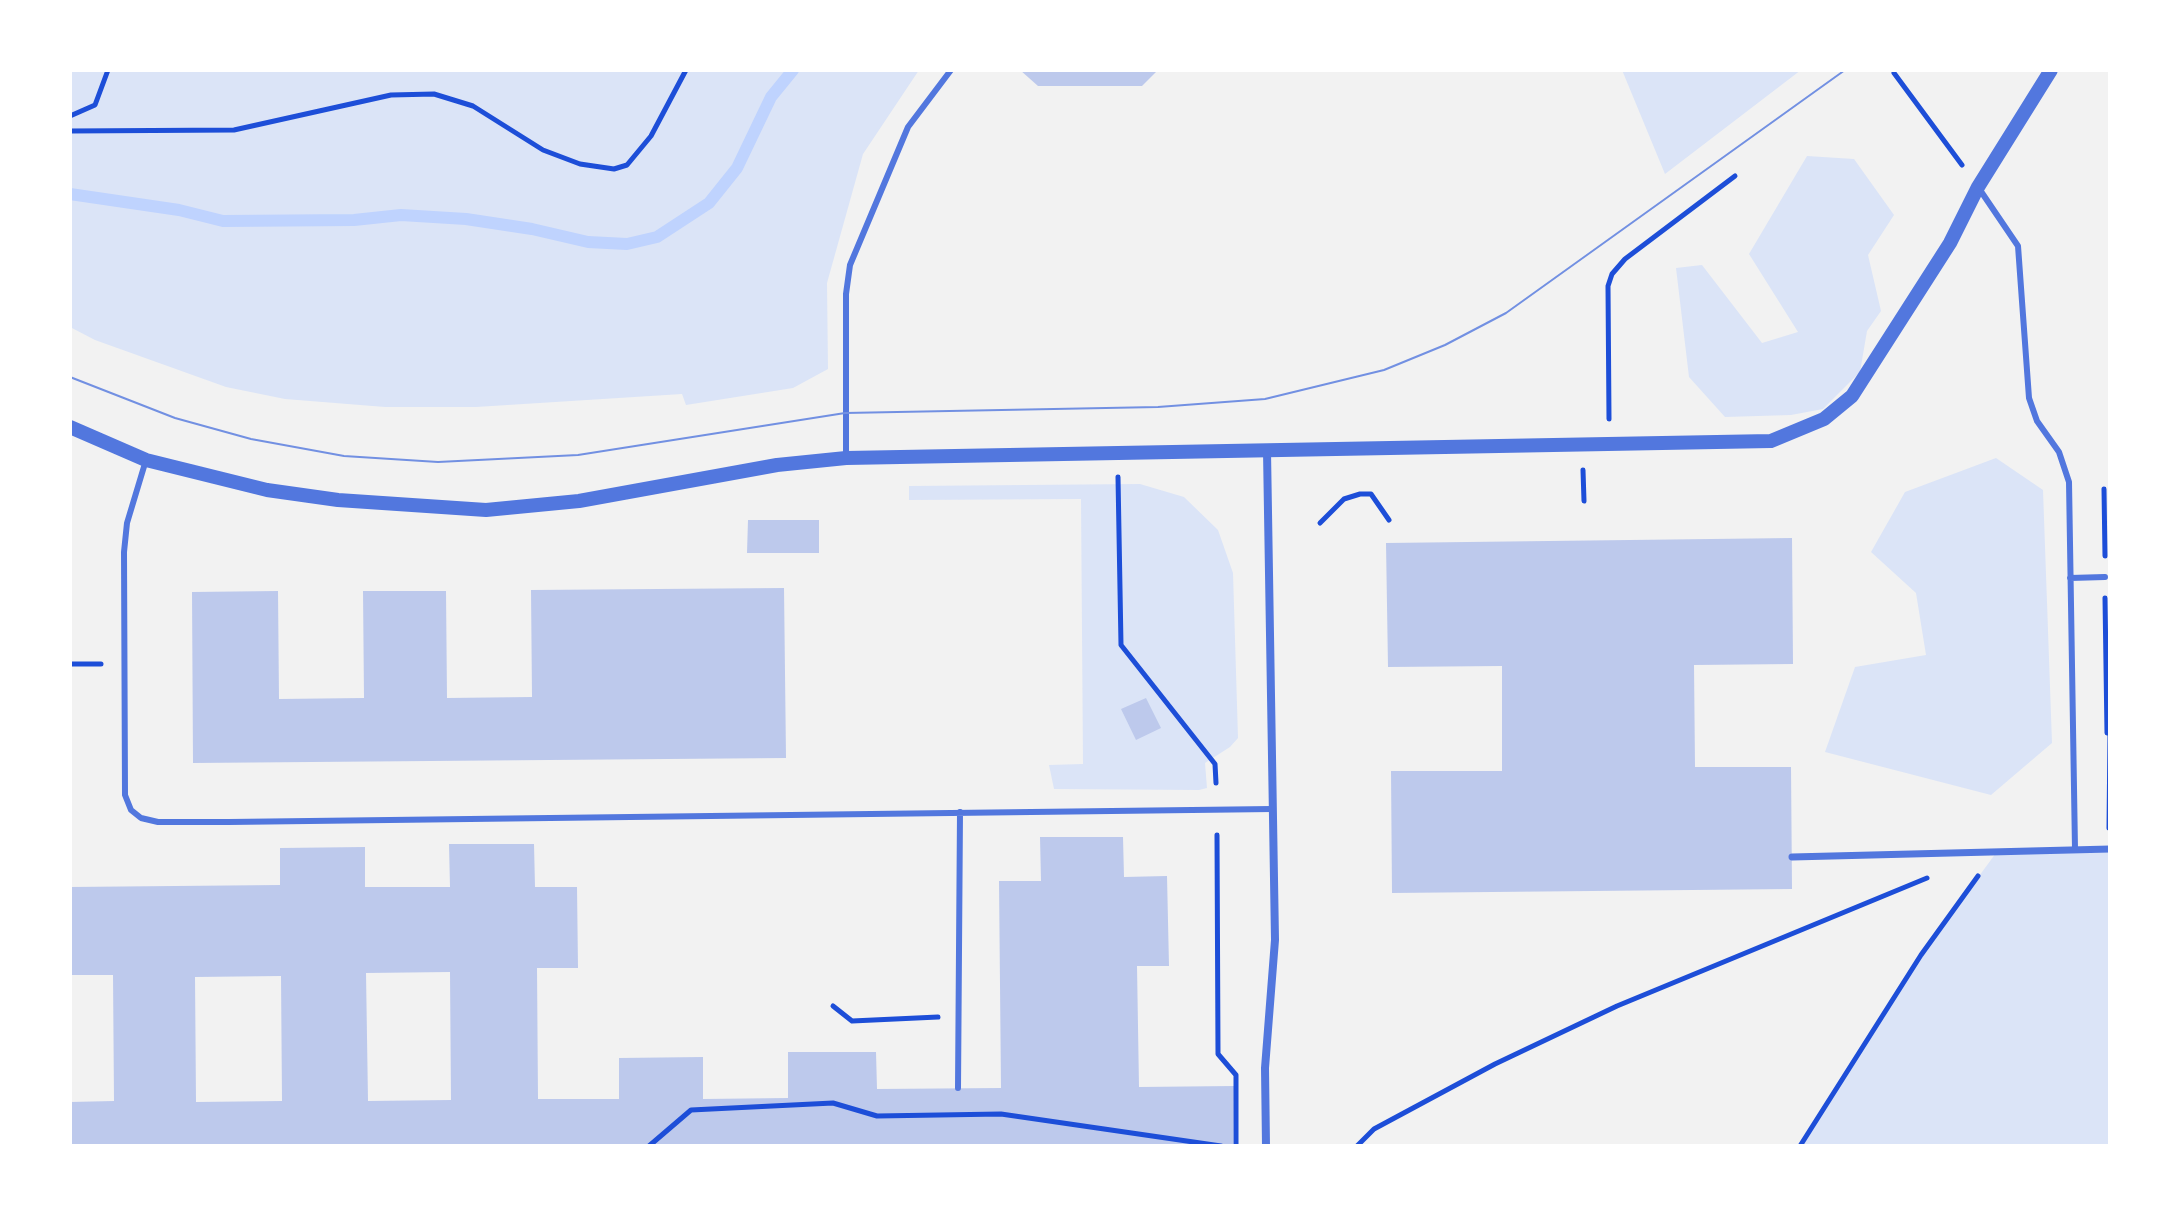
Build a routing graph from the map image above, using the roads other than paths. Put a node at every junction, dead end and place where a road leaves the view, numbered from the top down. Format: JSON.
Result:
{"nodes":[{"id":1,"x":951,"y":70,"type":"edge"},
{"id":2,"x":2051,"y":70,"type":"edge"},
{"id":3,"x":1978,"y":187,"type":"junction"},
{"id":4,"x":70,"y":427,"type":"edge"},
{"id":5,"x":1267,"y":451,"type":"junction"},
{"id":6,"x":846,"y":458,"type":"junction"},
{"id":7,"x":146,"y":460,"type":"junction"},
{"id":8,"x":2105,"y":577,"type":"dead end"},
{"id":9,"x":2070,"y":578,"type":"junction"},
{"id":10,"x":1272,"y":809,"type":"junction"},
{"id":11,"x":960,"y":812,"type":"junction"},
{"id":12,"x":2075,"y":849,"type":"junction"},
{"id":13,"x":2110,"y":849,"type":"edge"},
{"id":14,"x":1792,"y":857,"type":"dead end"},
{"id":15,"x":958,"y":1088,"type":"dead end"},
{"id":16,"x":1266,"y":1146,"type":"edge"}],
"edges":[{"from":1,"to":6,"type":"lane"},
{"from":2,"to":3,"type":"street"},
{"from":3,"to":5,"type":"street"},
{"from":3,"to":9,"type":"lane"},
{"from":4,"to":7,"type":"street"},
{"from":5,"to":6,"type":"street"},
{"from":5,"to":10,"type":"street"},
{"from":6,"to":7,"type":"street"},
{"from":7,"to":11,"type":"lane"},
{"from":8,"to":9,"type":"lane"},
{"from":9,"to":12,"type":"lane"},
{"from":10,"to":11,"type":"lane"},
{"from":10,"to":16,"type":"street"},
{"from":11,"to":15,"type":"lane"},
{"from":12,"to":13,"type":"street"},
{"from":12,"to":14,"type":"street"}]}
